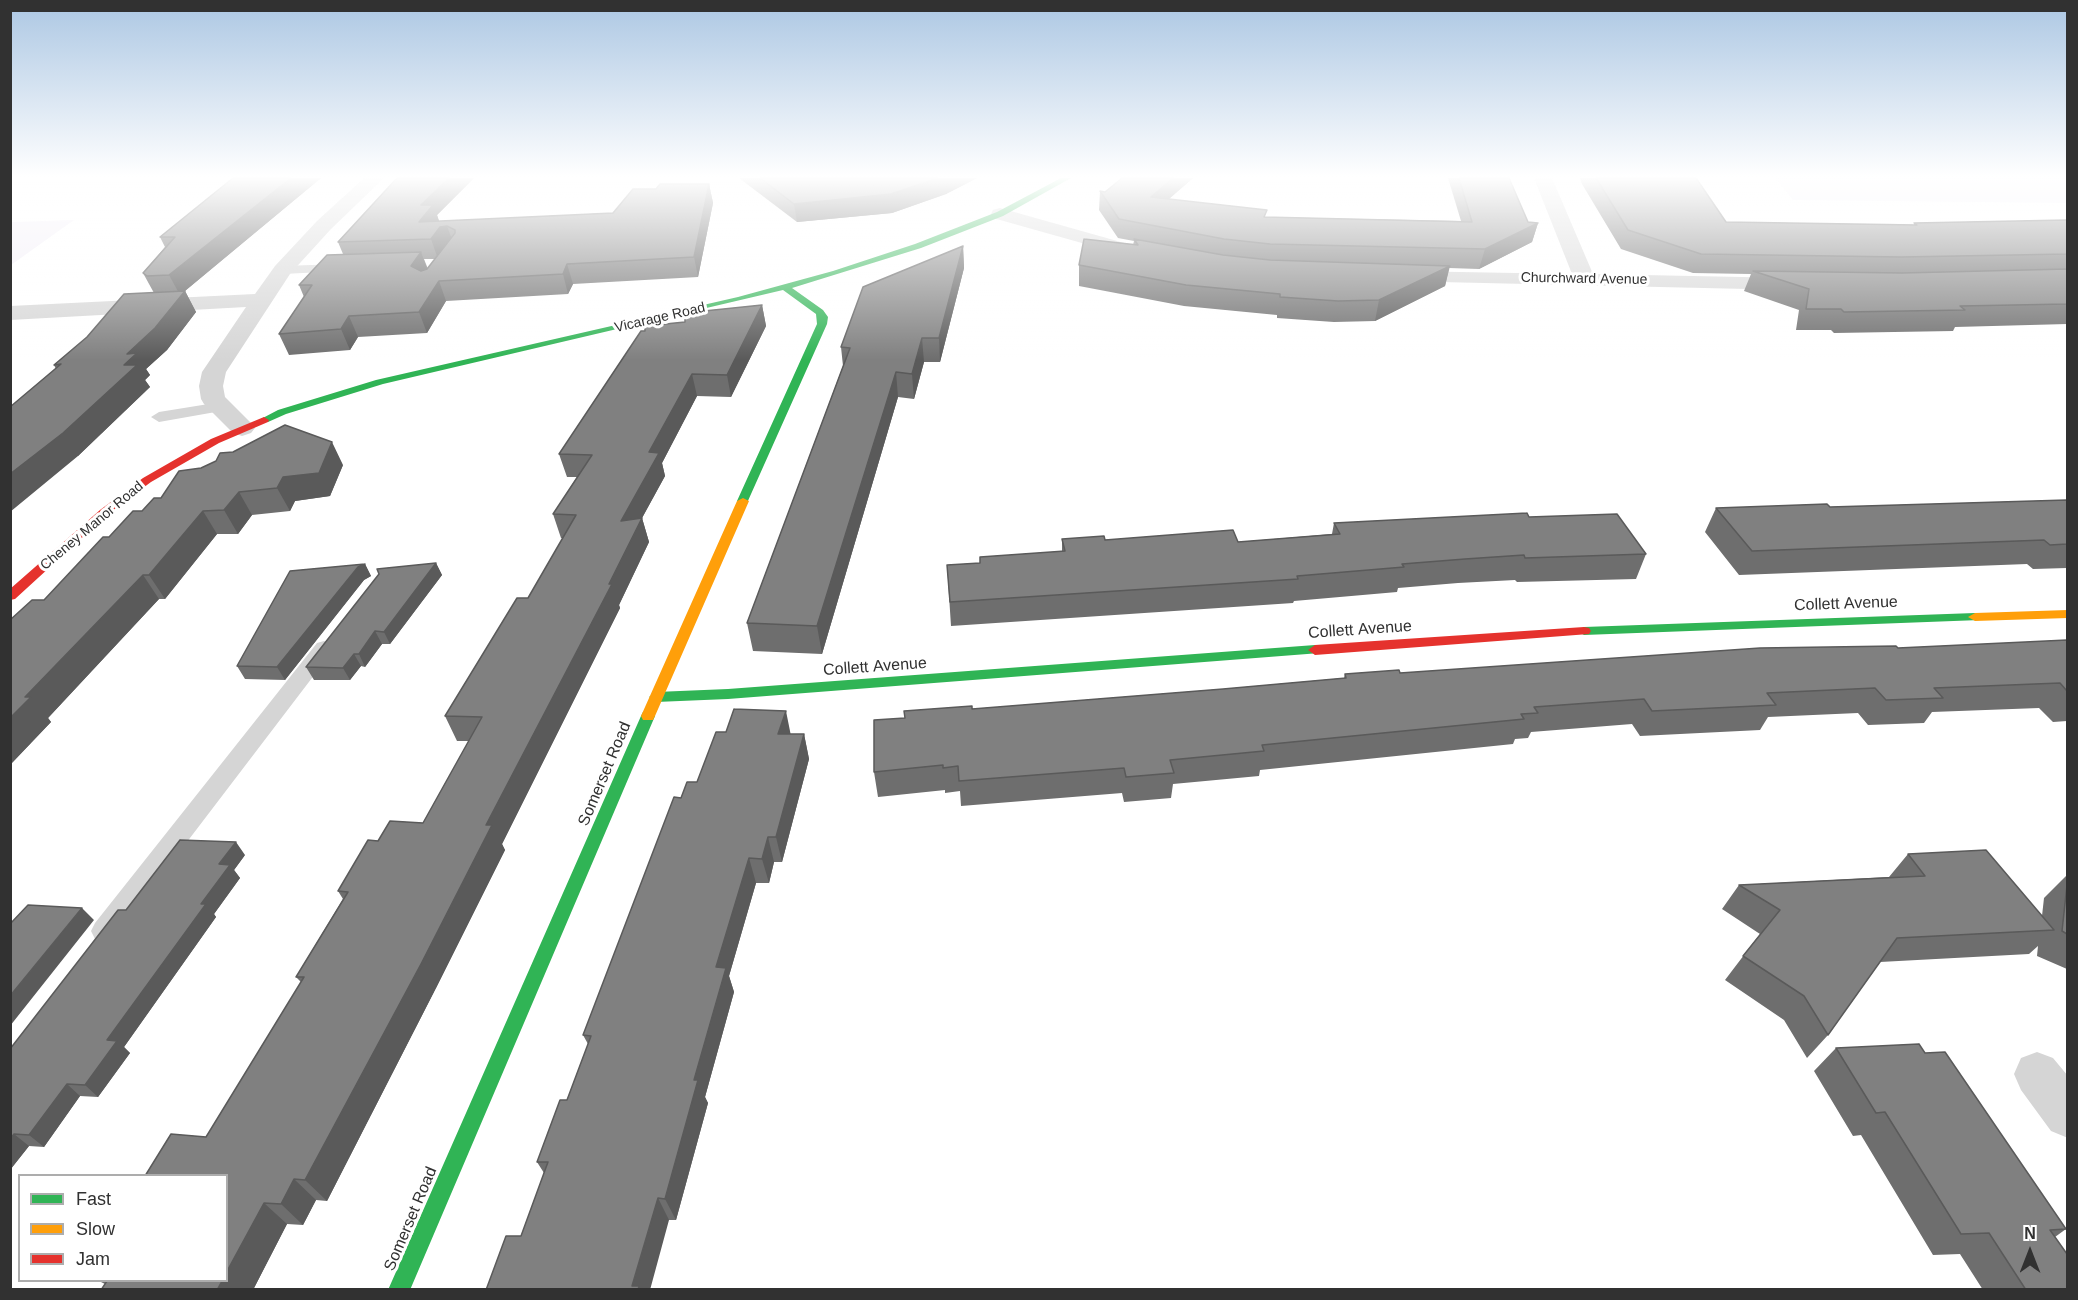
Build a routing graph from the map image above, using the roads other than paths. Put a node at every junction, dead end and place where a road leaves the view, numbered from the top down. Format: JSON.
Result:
{"nodes":[{"id":1,"x":311,"y":239,"type":"edge"},
{"id":2,"x":935,"y":239,"type":"edge"},
{"id":3,"x":1084,"y":239,"type":"edge"},
{"id":4,"x":1568,"y":239,"type":"edge"},
{"id":5,"x":1145,"y":253,"type":"edge"},
{"id":6,"x":351,"y":268,"type":"edge"},
{"id":7,"x":282,"y":270,"type":"junction"},
{"id":8,"x":1382,"y":276,"type":"edge"},
{"id":9,"x":1585,"y":279,"type":"junction"},
{"id":10,"x":1816,"y":284,"type":"edge"},
{"id":11,"x":785,"y":287,"type":"junction"},
{"id":12,"x":260,"y":300,"type":"junction"},
{"id":13,"x":10,"y":313,"type":"edge"},
{"id":14,"x":222,"y":407,"type":"junction"},
{"id":15,"x":159,"y":417,"type":"dead end"},
{"id":16,"x":242,"y":428,"type":"junction"},
{"id":17,"x":10,"y":596,"type":"edge"},
{"id":18,"x":2067,"y":614,"type":"edge"},
{"id":19,"x":337,"y":632,"type":"edge"},
{"id":20,"x":656,"y":697,"type":"junction"},
{"id":21,"x":90,"y":950,"type":"edge"},
{"id":22,"x":2037,"y":1074,"type":"dead end"},
{"id":23,"x":2067,"y":1115,"type":"edge"},
{"id":24,"x":399,"y":1290,"type":"edge"}],
"edges":[{"from":1,"to":7,"type":"street"},
{"from":2,"to":11,"type":"street","name":"Vicarage Road"},
{"from":3,"to":5,"type":"street"},
{"from":4,"to":9,"type":"street"},
{"from":6,"to":7,"type":"lane"},
{"from":7,"to":12,"type":"street"},
{"from":8,"to":9,"type":"street","name":"Churchward Avenue"},
{"from":9,"to":10,"type":"street","name":"Churchward Avenue"},
{"from":11,"to":16,"type":"street","name":"Vicarage Road"},
{"from":11,"to":20,"type":"street","name":"Somerset Road"},
{"from":12,"to":13,"type":"street"},
{"from":12,"to":14,"type":"street"},
{"from":14,"to":15,"type":"lane"},
{"from":14,"to":16,"type":"street"},
{"from":16,"to":17,"type":"street","name":"Cheney Manor Road"},
{"from":18,"to":20,"type":"street","name":"Collett Avenue"},
{"from":19,"to":21,"type":"lane"},
{"from":20,"to":24,"type":"street","name":"Somerset Road"},
{"from":22,"to":23,"type":"street"}]}
